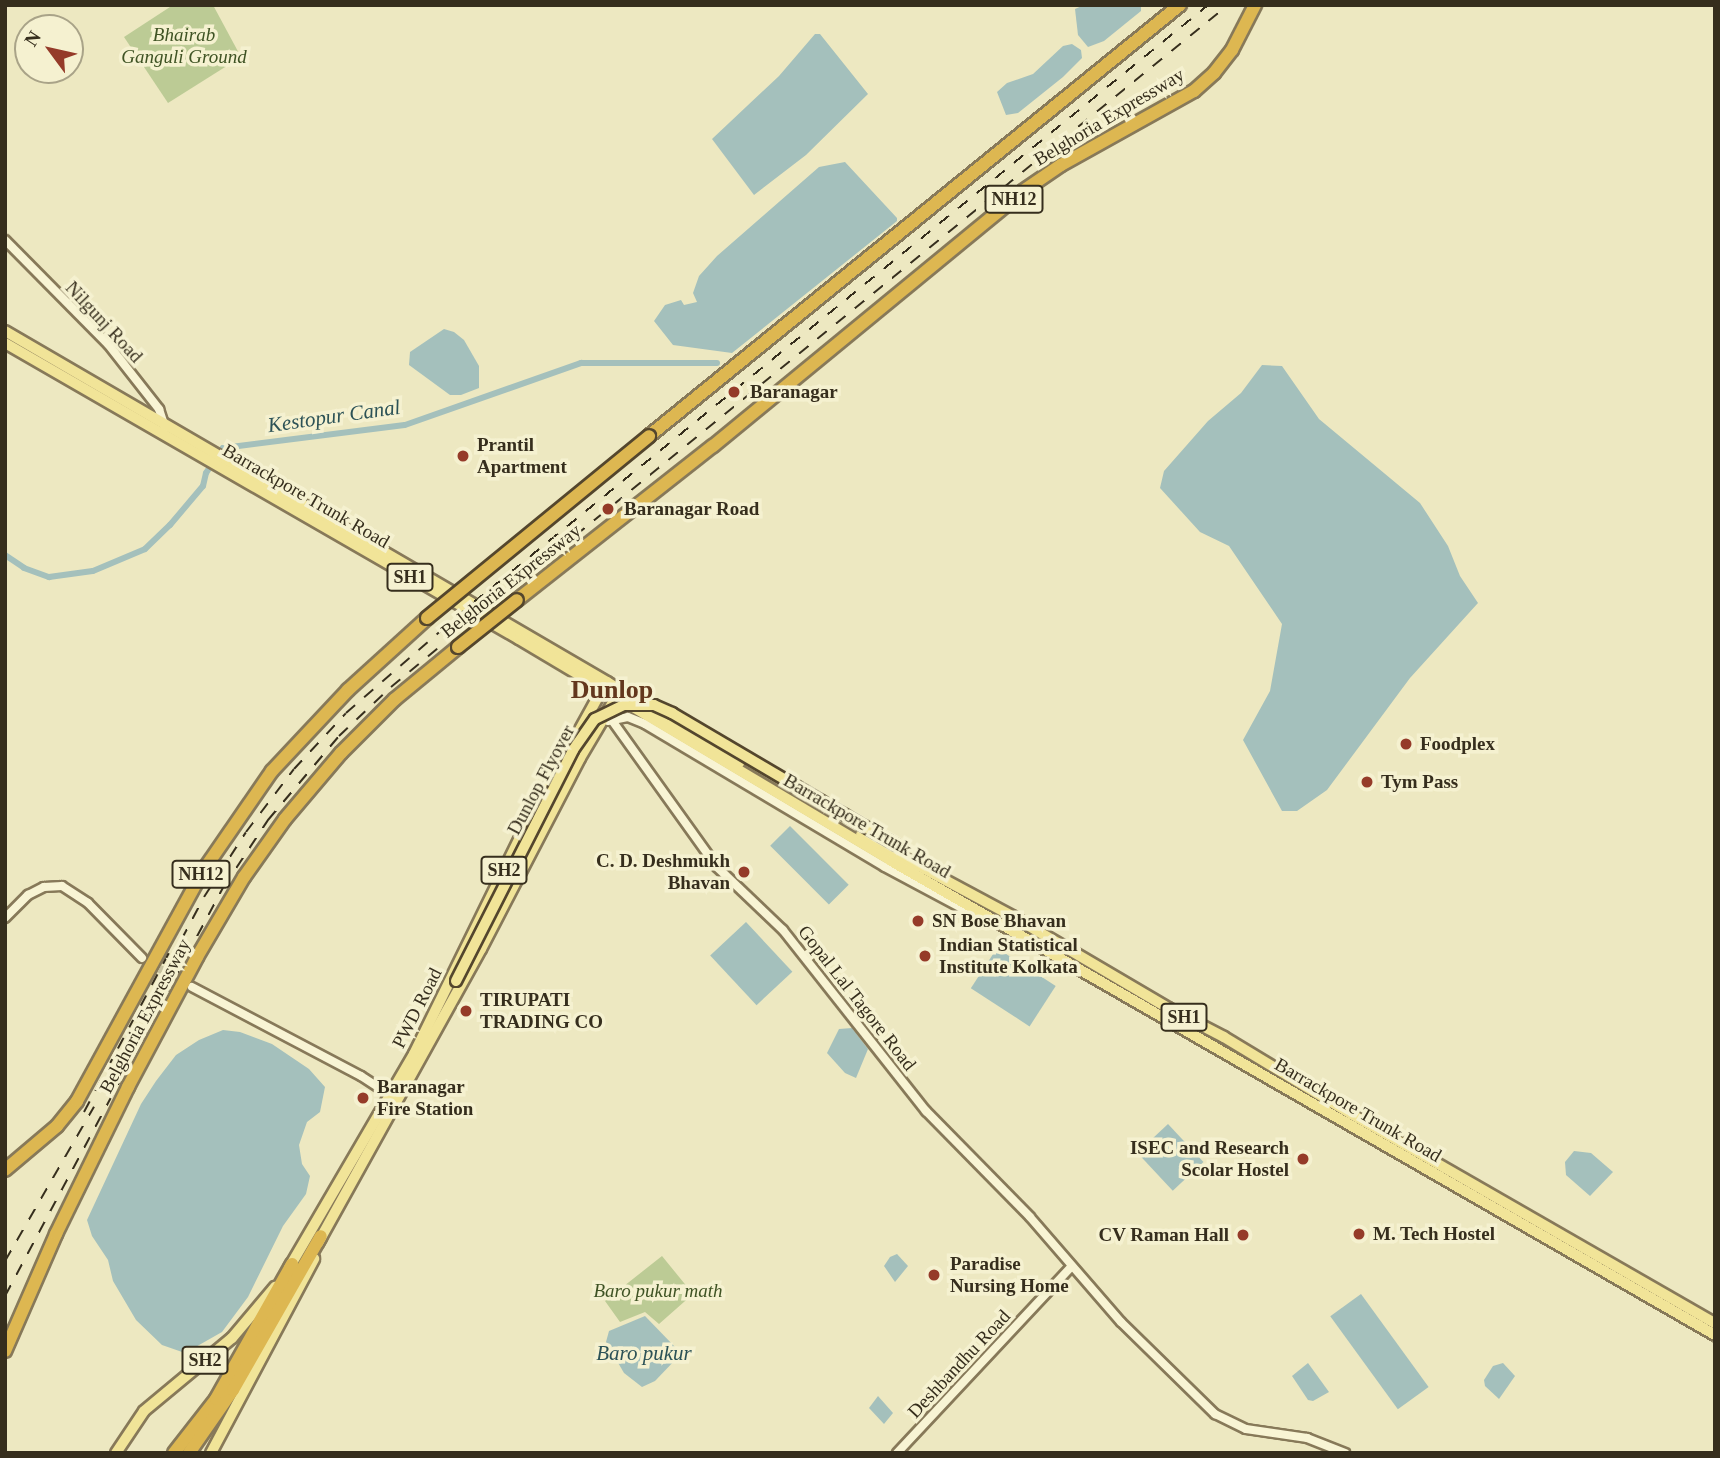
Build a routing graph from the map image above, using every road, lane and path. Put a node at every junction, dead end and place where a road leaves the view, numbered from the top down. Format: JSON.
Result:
{"nodes":[{"id":1,"x":1180,"y":5,"type":"edge"},
{"id":2,"x":1255,"y":5,"type":"edge"},
{"id":3,"x":5,"y":240,"type":"edge"},
{"id":4,"x":5,"y":331,"type":"edge"},
{"id":5,"x":5,"y":342,"type":"edge"},
{"id":6,"x":165,"y":430,"type":"junction"},
{"id":7,"x":604,"y":686,"type":"junction"},
{"id":8,"x":618,"y":694,"type":"junction"},
{"id":9,"x":611,"y":719,"type":"junction"},
{"id":10,"x":598,"y":726,"type":"junction"},
{"id":11,"x":930,"y":873,"type":"junction"},
{"id":12,"x":983,"y":914,"type":"junction"},
{"id":13,"x":5,"y":918,"type":"edge"},
{"id":14,"x":142,"y":958,"type":"tunnel mouth"},
{"id":15,"x":192,"y":987,"type":"tunnel mouth"},
{"id":16,"x":435,"y":1013,"type":"junction"},
{"id":17,"x":395,"y":1098,"type":"junction"},
{"id":18,"x":5,"y":1170,"type":"edge"},
{"id":19,"x":56,"y":1234,"type":"junction"},
{"id":20,"x":321,"y":1236,"type":"junction"},
{"id":21,"x":292,"y":1264,"type":"junction"},
{"id":22,"x":1072,"y":1266,"type":"junction"},
{"id":23,"x":1715,"y":1322,"type":"edge"},
{"id":24,"x":5,"y":1329,"type":"edge"},
{"id":25,"x":1715,"y":1335,"type":"edge"},
{"id":26,"x":5,"y":1351,"type":"edge"},
{"id":27,"x":203,"y":1428,"type":"junction"},
{"id":28,"x":116,"y":1453,"type":"edge"},
{"id":29,"x":174,"y":1453,"type":"edge"},
{"id":30,"x":189,"y":1453,"type":"edge"},
{"id":31,"x":211,"y":1453,"type":"edge"},
{"id":32,"x":897,"y":1453,"type":"edge"},
{"id":33,"x":1345,"y":1453,"type":"edge"}],
"edges":[{"from":1,"to":18,"type":"highway","name":"Belghoria Expressway","number":"NH12","bridge":true},
{"from":2,"to":19,"type":"highway","name":"Belghoria Expressway","number":"NH12","bridge":true},
{"from":3,"to":6,"type":"street","name":"Nilgunj Road"},
{"from":4,"to":6,"type":"main road","name":"Barrackpore Trunk Road","number":"SH1"},
{"from":5,"to":6,"type":"main road","name":"Barrackpore Trunk Road","number":"SH1"},
{"from":6,"to":7,"type":"main road","name":"Barrackpore Trunk Road","number":"SH1"},
{"from":7,"to":8,"type":"main road","name":"Barrackpore Trunk Road","number":"SH1"},
{"from":7,"to":16,"type":"main road","name":"PWD Road","number":"SH2"},
{"from":8,"to":10,"type":"main road","name":"PWD Road","number":"SH2"},
{"from":8,"to":11,"type":"main road","name":"Barrackpore Trunk Road","number":"SH1"},
{"from":8,"to":12,"type":"main road","name":"Barrackpore Trunk Road","number":"SH1"},
{"from":9,"to":10,"type":"street"},
{"from":9,"to":12,"type":"street"},
{"from":9,"to":22,"type":"street","name":"Gopal Lal Tagore Road"},
{"from":10,"to":17,"type":"main road","name":"PWD Road","number":"SH2"},
{"from":11,"to":16,"type":"main road","name":"Dunlop Flyover","bridge":true},
{"from":11,"to":23,"type":"main road","name":"Barrackpore Trunk Road","number":"SH1"},
{"from":12,"to":25,"type":"main road","name":"Barrackpore Trunk Road","number":"SH1"},
{"from":13,"to":14,"type":"street"},
{"from":15,"to":17,"type":"street"},
{"from":16,"to":17,"type":"main road","name":"PWD Road","number":"SH2"},
{"from":17,"to":20,"type":"main road","name":"PWD Road","number":"SH2"},
{"from":17,"to":21,"type":"main road","name":"PWD Road","number":"SH2"},
{"from":19,"to":24,"type":"highway"},
{"from":19,"to":26,"type":"highway","number":"NH12"},
{"from":20,"to":27,"type":"highway"},
{"from":20,"to":31,"type":"main road","name":"PWD Road","number":"SH2"},
{"from":21,"to":27,"type":"highway"},
{"from":21,"to":28,"type":"main road","name":"PWD Road","number":"SH2"},
{"from":22,"to":32,"type":"street","name":"Deshbandhu Road"},
{"from":22,"to":33,"type":"street","name":"Gopal Lal Tagore Road"},
{"from":27,"to":29,"type":"highway"},
{"from":27,"to":30,"type":"highway"}]}
